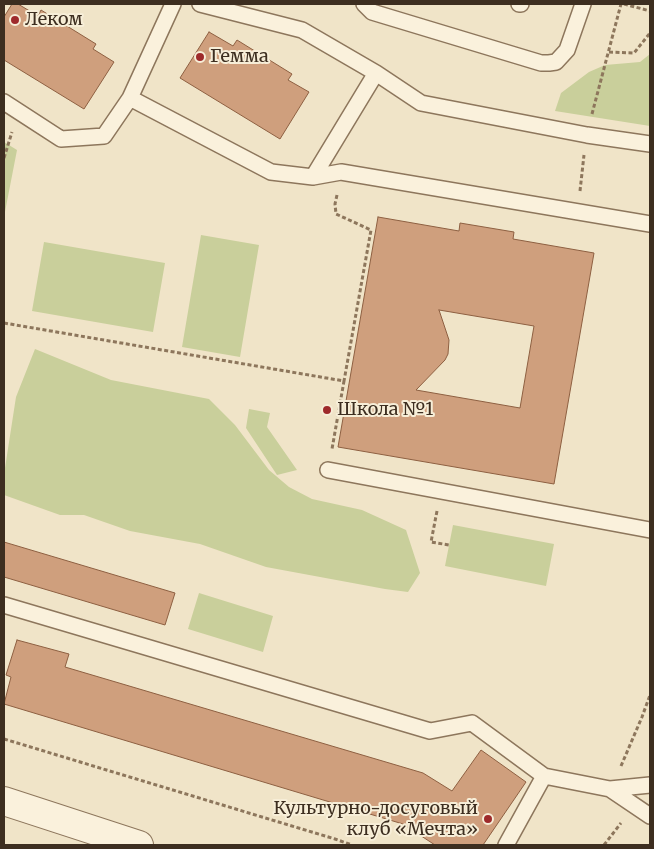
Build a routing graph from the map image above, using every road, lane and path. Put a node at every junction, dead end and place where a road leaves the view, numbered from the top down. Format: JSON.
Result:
{"nodes":[{"id":1,"x":173,"y":4,"type":"edge"},
{"id":2,"x":200,"y":4,"type":"edge"},
{"id":3,"x":364,"y":4,"type":"edge"},
{"id":4,"x":583,"y":4,"type":"edge"},
{"id":5,"x":622,"y":4,"type":"edge"},
{"id":6,"x":650,"y":12,"type":"edge"},
{"id":7,"x":650,"y":33,"type":"edge"},
{"id":8,"x":609,"y":52,"type":"junction"},
{"id":9,"x":376,"y":73,"type":"junction"},
{"id":10,"x":130,"y":98,"type":"junction"},
{"id":11,"x":4,"y":102,"type":"edge"},
{"id":12,"x":587,"y":135,"type":"junction"},
{"id":13,"x":650,"y":144,"type":"edge"},
{"id":14,"x":313,"y":177,"type":"junction"},
{"id":15,"x":577,"y":212,"type":"junction"},
{"id":16,"x":336,"y":214,"type":"dead end"},
{"id":17,"x":650,"y":224,"type":"edge"},
{"id":18,"x":4,"y":323,"type":"edge"},
{"id":19,"x":344,"y":381,"type":"junction"},
{"id":20,"x":328,"y":470,"type":"joint"},
{"id":21,"x":441,"y":490,"type":"junction"},
{"id":22,"x":650,"y":530,"type":"edge"},
{"id":23,"x":449,"y":545,"type":"dead end"},
{"id":24,"x":4,"y":605,"type":"edge"},
{"id":25,"x":650,"y":695,"type":"edge"},
{"id":26,"x":642,"y":717,"type":"dead end"},
{"id":27,"x":4,"y":739,"type":"edge"},
{"id":28,"x":544,"y":776,"type":"junction"},
{"id":29,"x":650,"y":785,"type":"edge"},
{"id":30,"x":610,"y":789,"type":"junction"},
{"id":31,"x":4,"y":801,"type":"edge"},
{"id":32,"x":650,"y":816,"type":"edge"},
{"id":33,"x":139,"y":845,"type":"edge"},
{"id":34,"x":352,"y":845,"type":"edge"},
{"id":35,"x":506,"y":845,"type":"edge"}],
"edges":[{"from":1,"to":10,"type":"lane"},
{"from":2,"to":9,"type":"lane"},
{"from":3,"to":4,"type":"lane"},
{"from":5,"to":6,"type":"path"},
{"from":5,"to":8,"type":"path"},
{"from":7,"to":8,"type":"path"},
{"from":8,"to":12,"type":"path"},
{"from":9,"to":12,"type":"lane"},
{"from":9,"to":14,"type":"lane"},
{"from":10,"to":11,"type":"lane"},
{"from":10,"to":14,"type":"lane"},
{"from":12,"to":13,"type":"lane"},
{"from":12,"to":15,"type":"path"},
{"from":14,"to":15,"type":"lane"},
{"from":15,"to":17,"type":"lane"},
{"from":16,"to":19,"type":"path"},
{"from":18,"to":19,"type":"path"},
{"from":19,"to":20,"type":"path"},
{"from":20,"to":21,"type":"lane"},
{"from":21,"to":22,"type":"lane"},
{"from":21,"to":23,"type":"path"},
{"from":24,"to":28,"type":"lane"},
{"from":25,"to":26,"type":"path"},
{"from":27,"to":34,"type":"path"},
{"from":28,"to":30,"type":"lane"},
{"from":28,"to":35,"type":"lane"},
{"from":29,"to":30,"type":"lane"},
{"from":30,"to":32,"type":"lane"},
{"from":31,"to":33,"type":"street"}]}
